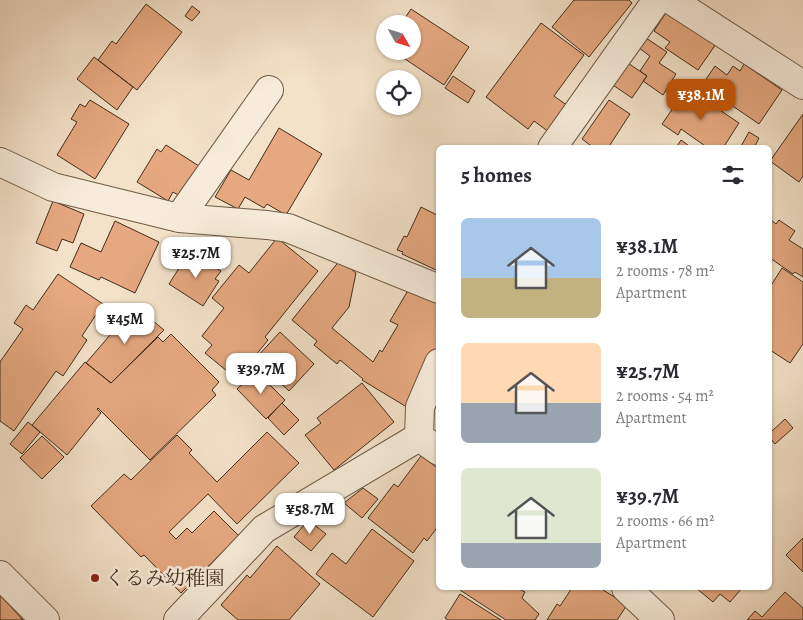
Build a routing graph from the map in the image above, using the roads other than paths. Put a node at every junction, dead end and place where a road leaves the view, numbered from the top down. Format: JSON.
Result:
{"nodes":[{"id":1,"x":659,"y":0,"type":"edge"},
{"id":2,"x":803,"y":85,"type":"edge"},
{"id":3,"x":270,"y":90,"type":"dead end"},
{"id":4,"x":554,"y":145,"type":"edge"},
{"id":5,"x":1,"y":165,"type":"edge"},
{"id":6,"x":179,"y":218,"type":"junction"},
{"id":7,"x":436,"y":288,"type":"edge"},
{"id":8,"x":436,"y":370,"type":"edge"},
{"id":9,"x":429,"y":444,"type":"edge"},
{"id":10,"x":0,"y":575,"type":"edge"},
{"id":11,"x":628,"y":590,"type":"edge"},
{"id":12,"x":45,"y":620,"type":"edge"},
{"id":13,"x":178,"y":620,"type":"edge"},
{"id":14,"x":660,"y":620,"type":"edge"}],
"edges":[{"from":1,"to":2,"type":"street"},
{"from":1,"to":4,"type":"street"},
{"from":3,"to":6,"type":"street"},
{"from":5,"to":6,"type":"street"},
{"from":6,"to":7,"type":"street"},
{"from":8,"to":9,"type":"street"},
{"from":9,"to":13,"type":"street"},
{"from":10,"to":12,"type":"street"},
{"from":11,"to":14,"type":"street"}]}
